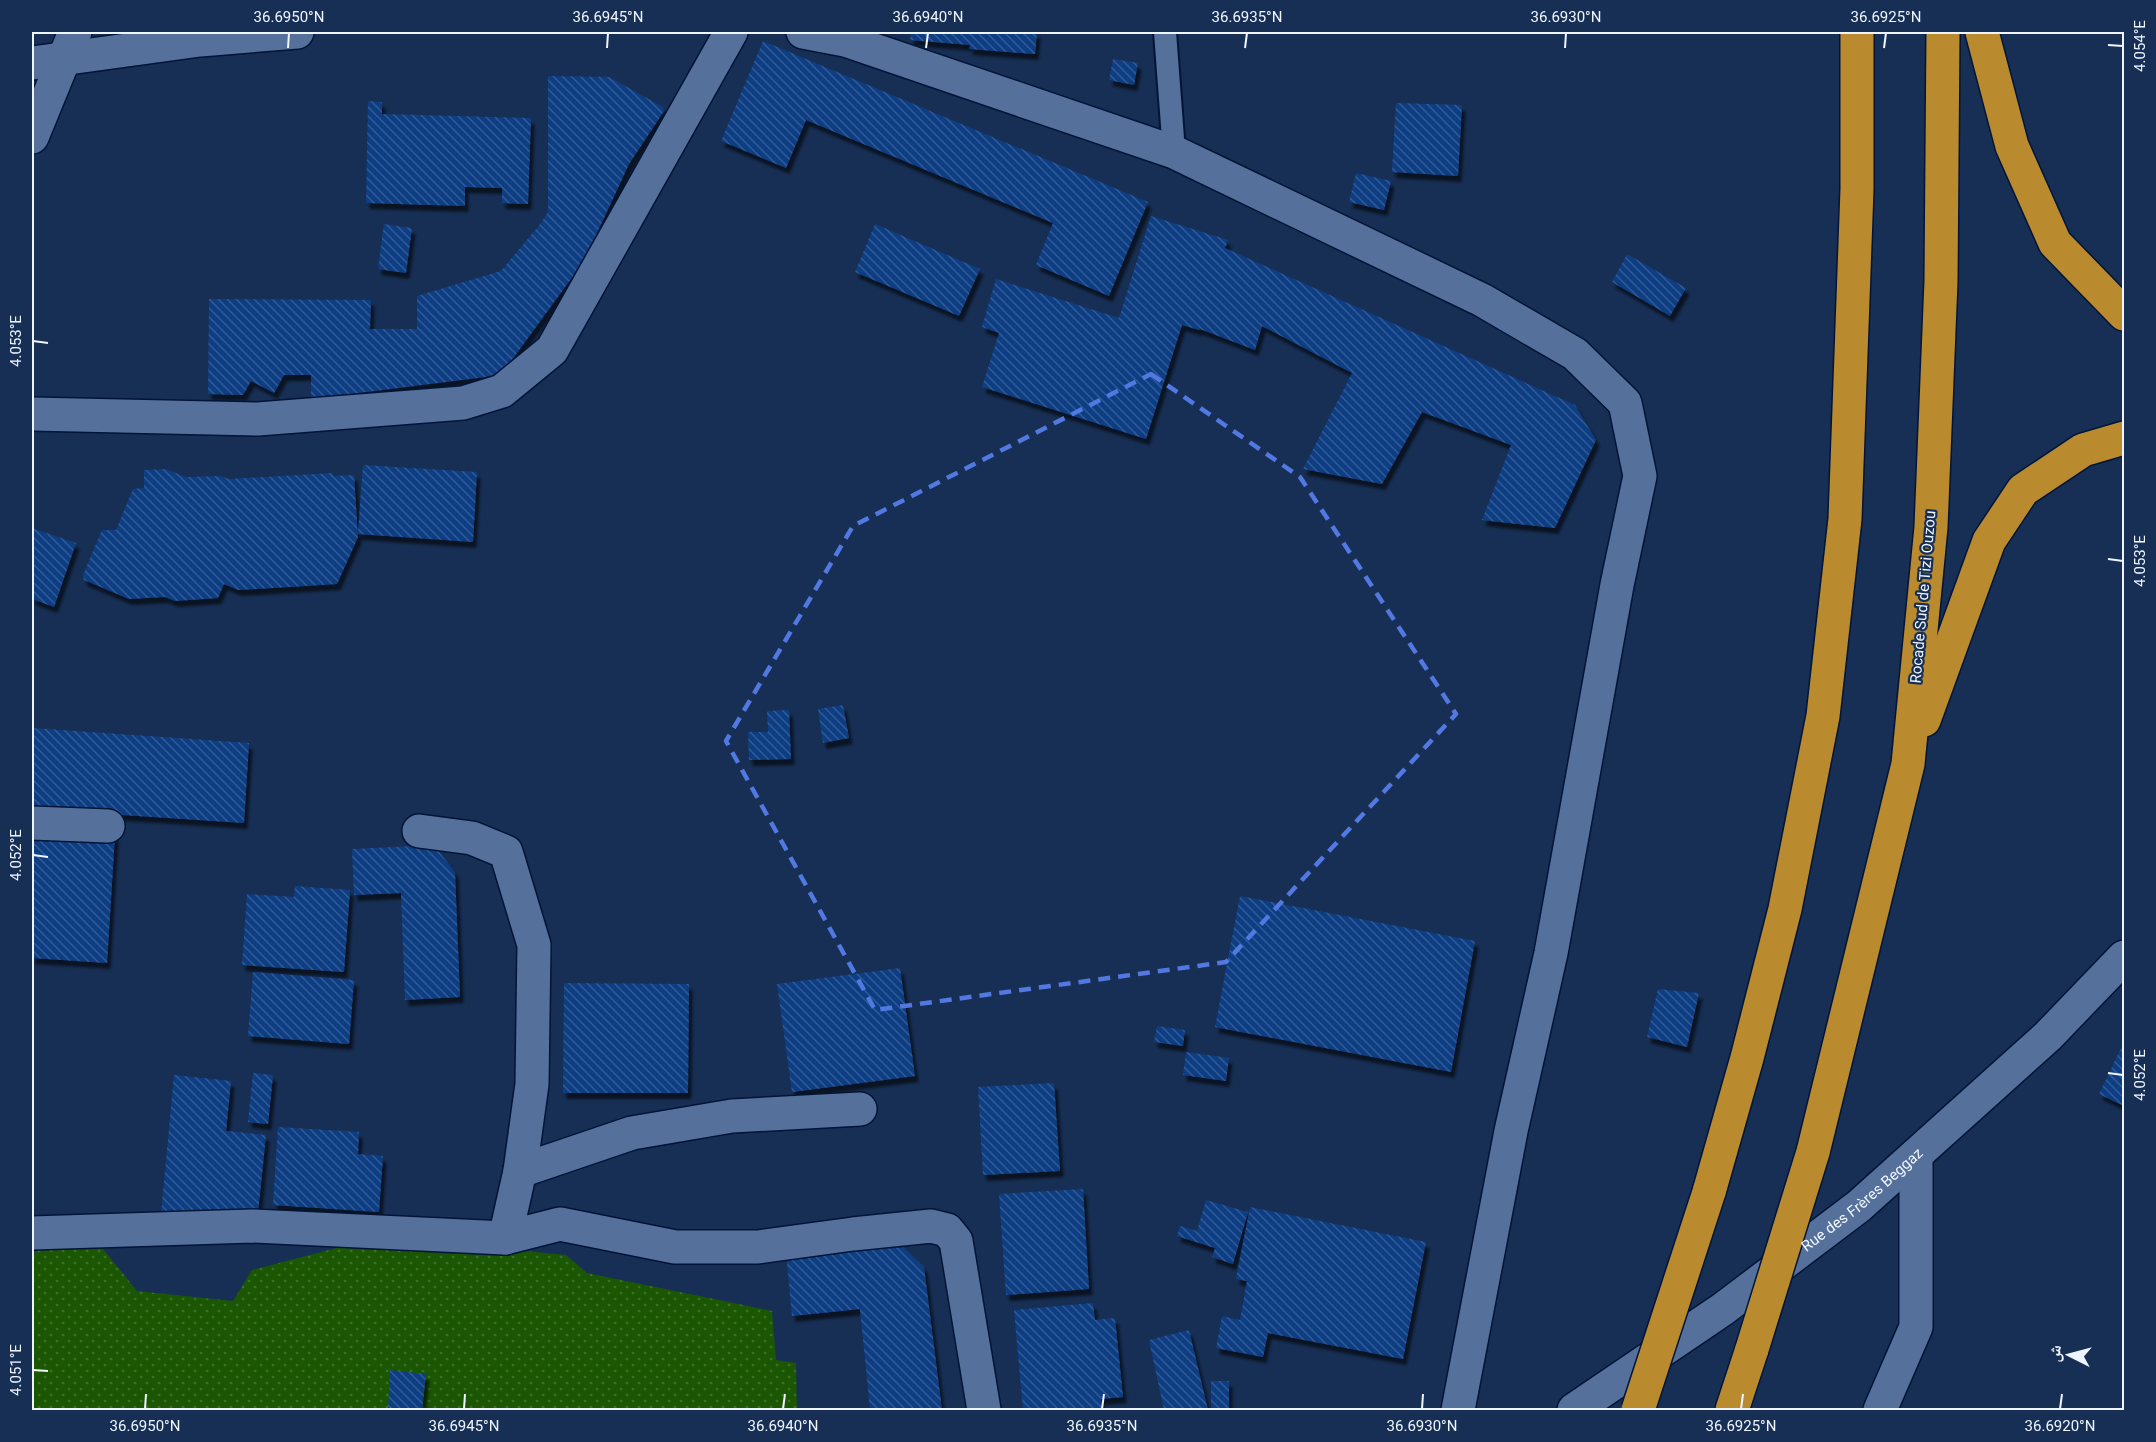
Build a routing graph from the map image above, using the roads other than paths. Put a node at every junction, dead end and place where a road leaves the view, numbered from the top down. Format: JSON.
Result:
{"nodes":[{"id":1,"x":75,"y":32,"type":"edge"},
{"id":2,"x":297,"y":32,"type":"edge"},
{"id":3,"x":731,"y":32,"type":"edge"},
{"id":4,"x":803,"y":32,"type":"edge"},
{"id":5,"x":1165,"y":32,"type":"edge"},
{"id":6,"x":1857,"y":32,"type":"edge"},
{"id":7,"x":1943,"y":32,"type":"edge"},
{"id":8,"x":1982,"y":32,"type":"edge"},
{"id":9,"x":847,"y":36,"type":"edge"},
{"id":10,"x":46,"y":62,"type":"edge"},
{"id":11,"x":32,"y":137,"type":"edge"},
{"id":12,"x":1174,"y":152,"type":"junction"},
{"id":13,"x":2124,"y":314,"type":"edge"},
{"id":14,"x":32,"y":414,"type":"edge"},
{"id":15,"x":2124,"y":438,"type":"edge"},
{"id":16,"x":1908,"y":764,"type":"junction"},
{"id":17,"x":32,"y":822,"type":"edge"},
{"id":18,"x":108,"y":826,"type":"dead end"},
{"id":19,"x":419,"y":831,"type":"dead end"},
{"id":20,"x":2124,"y":957,"type":"edge"},
{"id":21,"x":860,"y":1109,"type":"dead end"},
{"id":22,"x":1916,"y":1155,"type":"junction"},
{"id":23,"x":519,"y":1171,"type":"junction"},
{"id":24,"x":32,"y":1233,"type":"edge"},
{"id":25,"x":505,"y":1238,"type":"junction"},
{"id":26,"x":984,"y":1410,"type":"edge"},
{"id":27,"x":1458,"y":1410,"type":"edge"},
{"id":28,"x":1574,"y":1410,"type":"edge"},
{"id":29,"x":1638,"y":1410,"type":"edge"},
{"id":30,"x":1732,"y":1410,"type":"edge"},
{"id":31,"x":1880,"y":1410,"type":"edge"}],
"edges":[{"from":1,"to":10,"type":"street"},
{"from":2,"to":10,"type":"street"},
{"from":3,"to":14,"type":"street"},
{"from":4,"to":9,"type":"street"},
{"from":5,"to":12,"type":"lane"},
{"from":6,"to":29,"type":"highway","bridge":true},
{"from":7,"to":16,"type":"highway","name":"Rocade Sud de Tizi Ouzou"},
{"from":8,"to":13,"type":"highway"},
{"from":9,"to":12,"type":"street"},
{"from":10,"to":11,"type":"street"},
{"from":12,"to":27,"type":"street"},
{"from":15,"to":16,"type":"highway"},
{"from":16,"to":30,"type":"highway","name":"Rocade Sud de Tizi Ouzou","bridge":true},
{"from":17,"to":18,"type":"street"},
{"from":19,"to":23,"type":"street"},
{"from":20,"to":22,"type":"street","name":"Rue des Frères Beggaz"},
{"from":21,"to":23,"type":"street"},
{"from":22,"to":28,"type":"street","name":"Rue des Frères Beggaz"},
{"from":22,"to":31,"type":"street"},
{"from":23,"to":25,"type":"street"},
{"from":24,"to":25,"type":"street"},
{"from":25,"to":26,"type":"street"}]}
